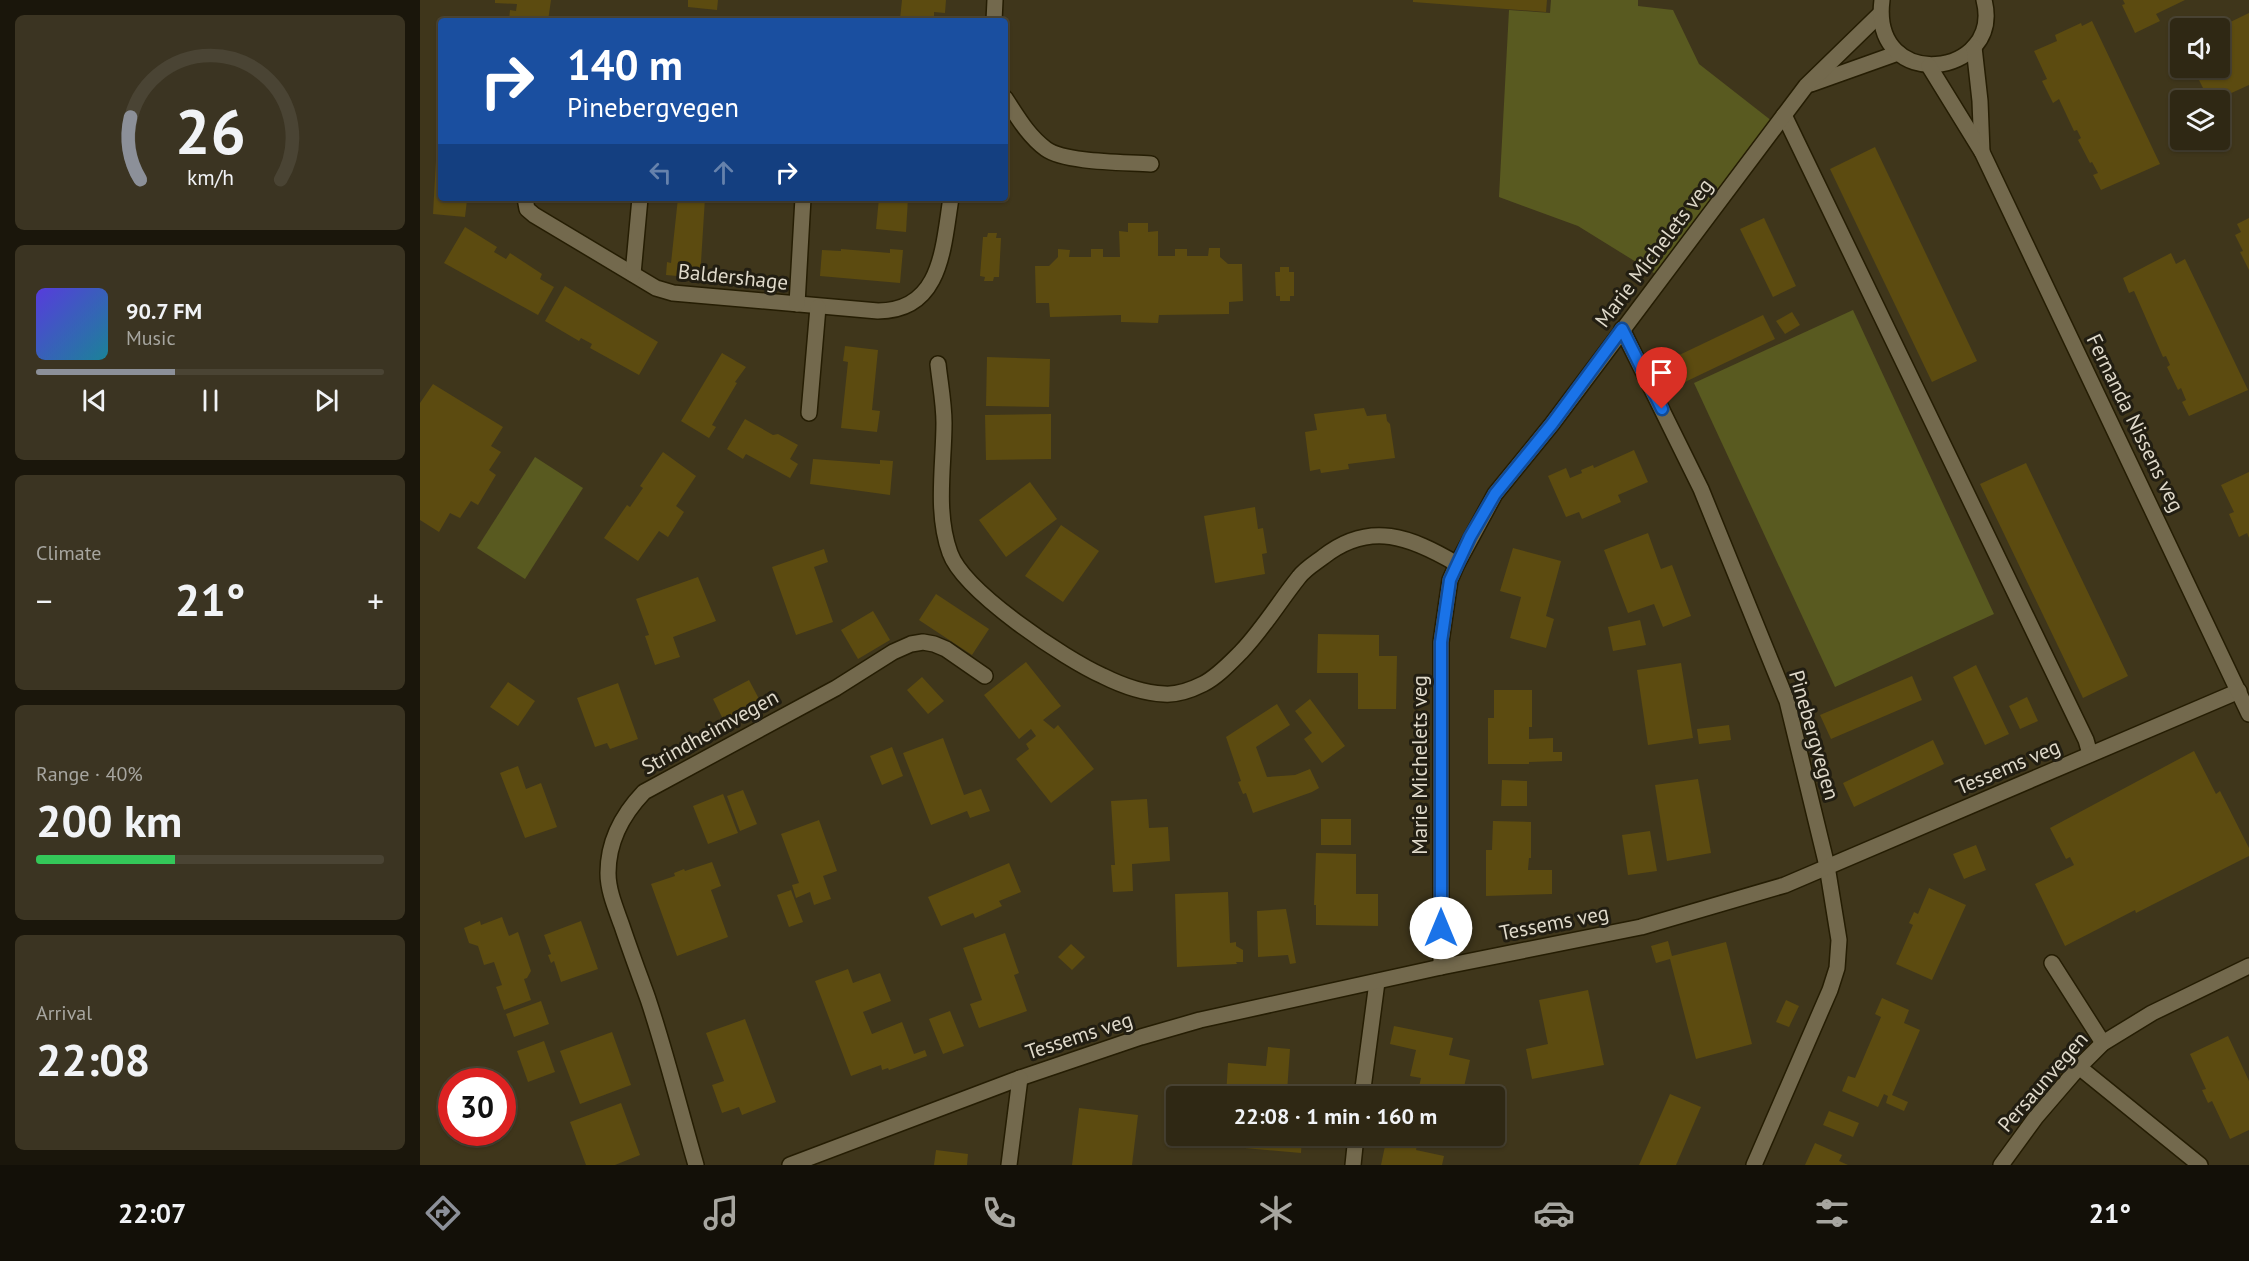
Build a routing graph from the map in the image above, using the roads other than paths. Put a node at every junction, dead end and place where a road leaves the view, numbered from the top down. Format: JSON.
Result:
{"nodes":[{"id":1,"x":995,"y":0,"type":"edge"},
{"id":2,"x":1987,"y":2,"type":"edge"},
{"id":3,"x":1881,"y":7,"type":"edge"},
{"id":4,"x":994,"y":18,"type":"edge"},
{"id":5,"x":1974,"y":47,"type":"junction"},
{"id":6,"x":1898,"y":53,"type":"junction"},
{"id":7,"x":1929,"y":66,"type":"junction"},
{"id":8,"x":1806,"y":86,"type":"junction"},
{"id":9,"x":1008,"y":102,"type":"edge"},
{"id":10,"x":1784,"y":115,"type":"junction"},
{"id":11,"x":1982,"y":152,"type":"junction"},
{"id":12,"x":1151,"y":164,"type":"dead end"},
{"id":13,"x":526,"y":201,"type":"edge"},
{"id":14,"x":640,"y":201,"type":"edge"},
{"id":15,"x":803,"y":201,"type":"edge"},
{"id":16,"x":950,"y":201,"type":"edge"},
{"id":17,"x":633,"y":274,"type":"junction"},
{"id":18,"x":797,"y":304,"type":"junction"},
{"id":19,"x":818,"y":307,"type":"junction"},
{"id":20,"x":1622,"y":329,"type":"junction"},
{"id":21,"x":938,"y":364,"type":"dead end"},
{"id":22,"x":809,"y":413,"type":"dead end"},
{"id":23,"x":1456,"y":564,"type":"junction"},
{"id":24,"x":985,"y":676,"type":"dead end"},
{"id":25,"x":2244,"y":694,"type":"edge"},
{"id":26,"x":2249,"y":714,"type":"edge"},
{"id":27,"x":2090,"y":754,"type":"junction"},
{"id":28,"x":1827,"y":866,"type":"junction"},
{"id":29,"x":2052,"y":963,"type":"dead end"},
{"id":30,"x":2249,"y":966,"type":"edge"},
{"id":31,"x":1441,"y":967,"type":"junction"},
{"id":32,"x":1377,"y":982,"type":"junction"},
{"id":33,"x":2103,"y":1043,"type":"junction"},
{"id":34,"x":2079,"y":1067,"type":"junction"},
{"id":35,"x":1020,"y":1078,"type":"junction"},
{"id":36,"x":1363,"y":1086,"type":"edge"},
{"id":37,"x":1355,"y":1146,"type":"edge"},
{"id":38,"x":696,"y":1165,"type":"edge"},
{"id":39,"x":790,"y":1165,"type":"edge"},
{"id":40,"x":1009,"y":1165,"type":"edge"},
{"id":41,"x":1353,"y":1165,"type":"edge"},
{"id":42,"x":1754,"y":1165,"type":"edge"},
{"id":43,"x":2001,"y":1165,"type":"edge"},
{"id":44,"x":2200,"y":1165,"type":"edge"}],
"edges":[{"from":1,"to":4,"type":"street"},
{"from":2,"to":5,"type":"street"},
{"from":3,"to":6,"type":"street"},
{"from":3,"to":8,"type":"street","name":"Marie Michelets veg"},
{"from":5,"to":7,"type":"street"},
{"from":5,"to":11,"type":"street","name":"Fernanda Nissens veg"},
{"from":6,"to":7,"type":"street"},
{"from":6,"to":8,"type":"street"},
{"from":7,"to":11,"type":"street","name":"Fernanda Nissens veg"},
{"from":8,"to":10,"type":"street","name":"Marie Michelets veg"},
{"from":9,"to":12,"type":"street"},
{"from":10,"to":20,"type":"street","name":"Marie Michelets veg"},
{"from":10,"to":27,"type":"street"},
{"from":11,"to":25,"type":"street","name":"Fernanda Nissens veg"},
{"from":13,"to":17,"type":"street","name":"Baldershage"},
{"from":14,"to":17,"type":"street"},
{"from":15,"to":18,"type":"street","name":"Baldershage"},
{"from":16,"to":19,"type":"street","name":"Baldershage"},
{"from":17,"to":18,"type":"street","name":"Baldershage"},
{"from":18,"to":19,"type":"street","name":"Baldershage"},
{"from":19,"to":22,"type":"street"},
{"from":20,"to":23,"type":"street","name":"Marie Michelets veg"},
{"from":20,"to":28,"type":"street","name":"Pinebergvegen"},
{"from":21,"to":23,"type":"street"},
{"from":23,"to":31,"type":"street","name":"Marie Michelets veg"},
{"from":24,"to":38,"type":"street","name":"Strindheimvegen"},
{"from":25,"to":26,"type":"street","name":"Fernanda Nissens veg"},
{"from":25,"to":27,"type":"street","name":"Tessems veg"},
{"from":27,"to":28,"type":"street","name":"Tessems veg"},
{"from":28,"to":31,"type":"street","name":"Tessems veg"},
{"from":28,"to":42,"type":"street","name":"Pinebergvegen"},
{"from":29,"to":33,"type":"street"},
{"from":30,"to":33,"type":"street","name":"Persaunvegen"},
{"from":31,"to":32,"type":"street","name":"Tessems veg"},
{"from":32,"to":35,"type":"street","name":"Tessems veg"},
{"from":32,"to":36,"type":"street"},
{"from":33,"to":34,"type":"street","name":"Persaunvegen"},
{"from":34,"to":43,"type":"street","name":"Persaunvegen"},
{"from":34,"to":44,"type":"street"},
{"from":35,"to":39,"type":"street","name":"Tessems veg"},
{"from":35,"to":40,"type":"street"},
{"from":37,"to":41,"type":"street"}]}
